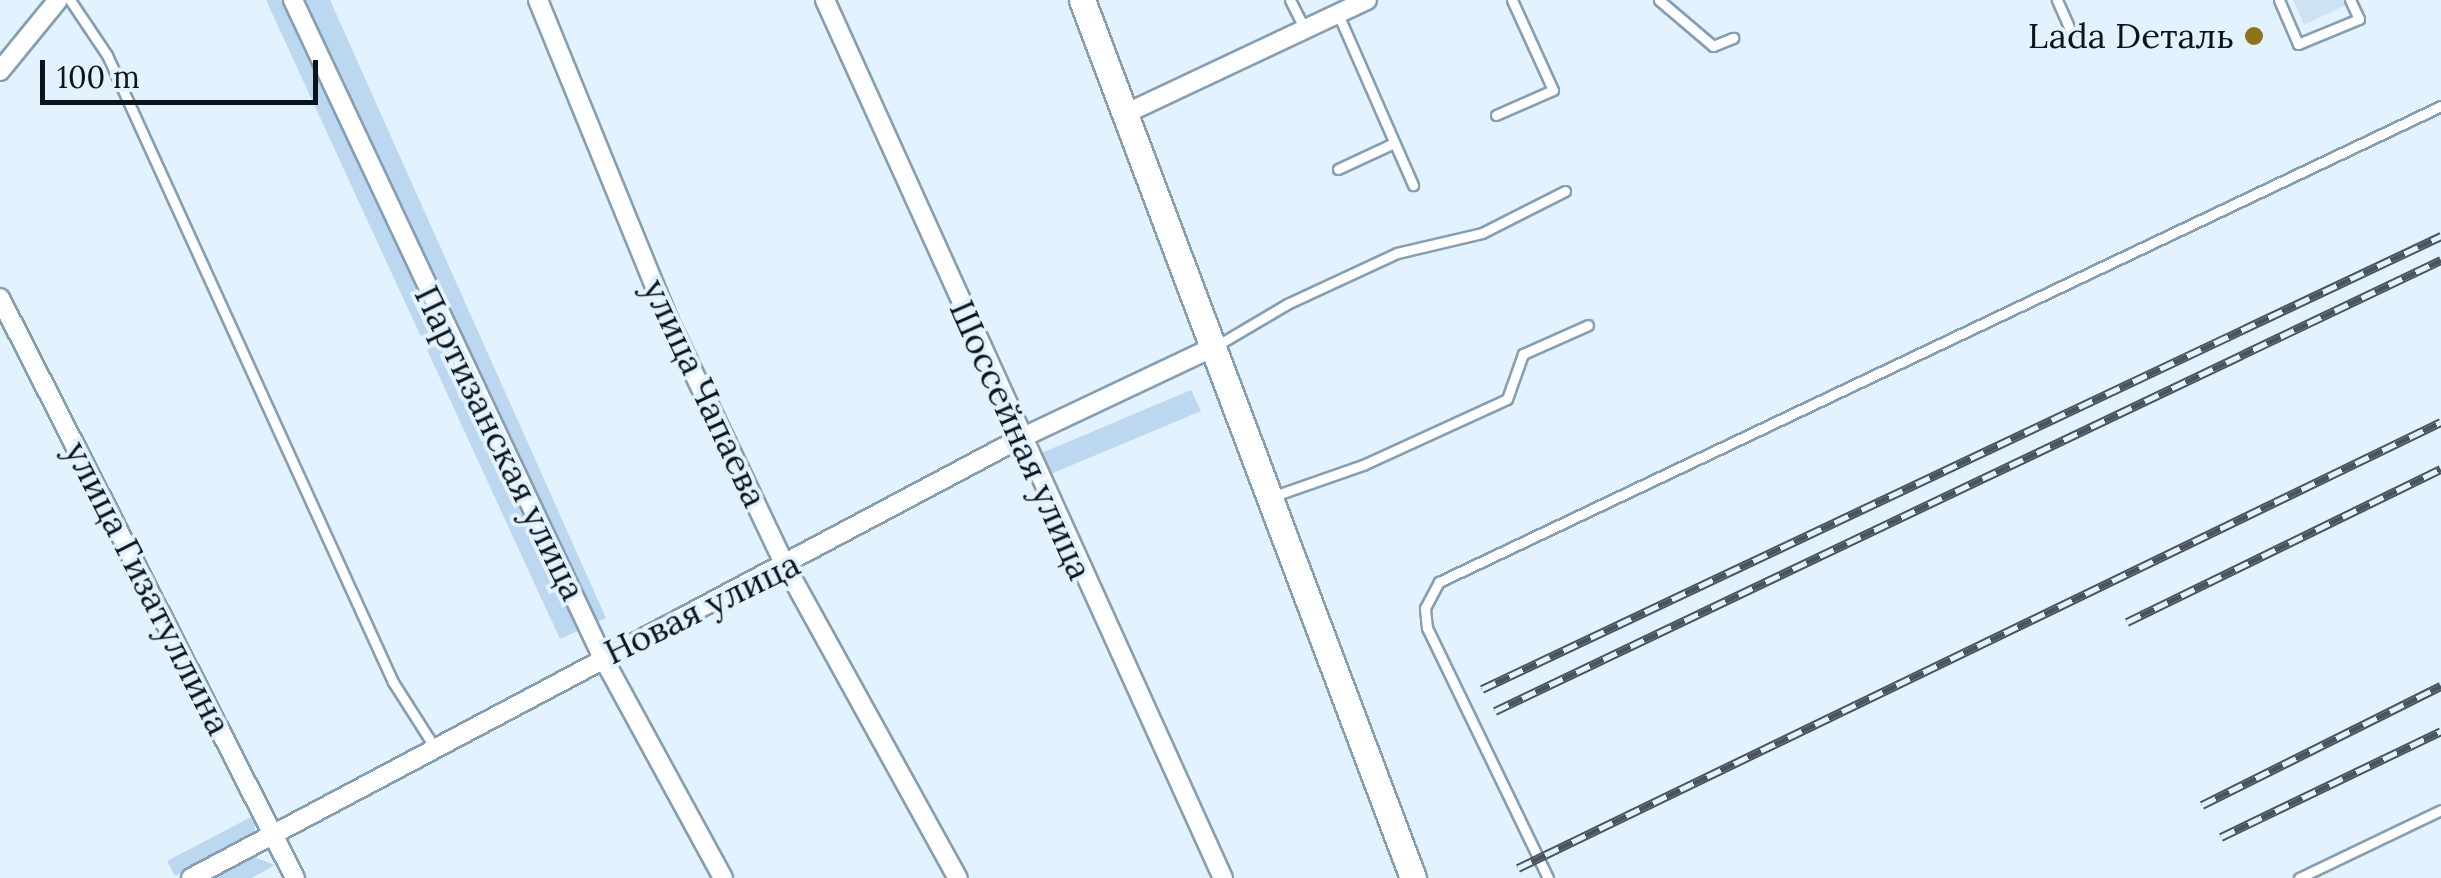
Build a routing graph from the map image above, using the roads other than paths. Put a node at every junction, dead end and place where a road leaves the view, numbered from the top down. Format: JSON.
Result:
{"nodes":[{"id":1,"x":58,"y":0,"type":"edge"},
{"id":2,"x":70,"y":0,"type":"edge"},
{"id":3,"x":293,"y":0,"type":"edge"},
{"id":4,"x":538,"y":0,"type":"edge"},
{"id":5,"x":825,"y":0,"type":"edge"},
{"id":6,"x":1082,"y":0,"type":"edge"},
{"id":7,"x":1290,"y":0,"type":"edge"},
{"id":8,"x":1366,"y":0,"type":"edge"},
{"id":9,"x":1512,"y":0,"type":"edge"},
{"id":10,"x":1659,"y":0,"type":"edge"},
{"id":11,"x":2057,"y":0,"type":"edge"},
{"id":12,"x":2279,"y":0,"type":"edge"},
{"id":13,"x":2350,"y":0,"type":"edge"},
{"id":14,"x":1338,"y":14,"type":"junction"},
{"id":15,"x":1305,"y":29,"type":"junction"},
{"id":16,"x":2072,"y":32,"type":"dead end"},
{"id":17,"x":1733,"y":38,"type":"dead end"},
{"id":18,"x":0,"y":71,"type":"edge"},
{"id":19,"x":2441,"y":106,"type":"edge"},
{"id":20,"x":1129,"y":112,"type":"junction"},
{"id":21,"x":1496,"y":115,"type":"dead end"},
{"id":22,"x":1394,"y":143,"type":"junction"},
{"id":23,"x":1338,"y":168,"type":"dead end"},
{"id":24,"x":1412,"y":185,"type":"dead end"},
{"id":25,"x":1565,"y":191,"type":"dead end"},
{"id":26,"x":0,"y":298,"type":"edge"},
{"id":27,"x":1588,"y":325,"type":"dead end"},
{"id":28,"x":1216,"y":346,"type":"junction"},
{"id":29,"x":1020,"y":439,"type":"junction"},
{"id":30,"x":1272,"y":497,"type":"junction"},
{"id":31,"x":786,"y":567,"type":"junction"},
{"id":32,"x":602,"y":656,"type":"junction"},
{"id":33,"x":435,"y":748,"type":"junction"},
{"id":34,"x":2441,"y":810,"type":"edge"},
{"id":35,"x":274,"y":836,"type":"junction"},
{"id":36,"x":191,"y":878,"type":"edge"},
{"id":37,"x":295,"y":878,"type":"edge"},
{"id":38,"x":723,"y":878,"type":"edge"},
{"id":39,"x":958,"y":878,"type":"edge"},
{"id":40,"x":1223,"y":878,"type":"edge"},
{"id":41,"x":1412,"y":878,"type":"edge"},
{"id":42,"x":1548,"y":878,"type":"edge"},
{"id":43,"x":2300,"y":878,"type":"edge"}],
"edges":[{"from":1,"to":18,"type":"street"},
{"from":2,"to":33,"type":"lane"},
{"from":3,"to":32,"type":"street","name":"Партизанская улица"},
{"from":4,"to":31,"type":"street","name":"улица Чапаева"},
{"from":5,"to":29,"type":"street","name":"Шоссейная улица"},
{"from":6,"to":20,"type":"main road"},
{"from":7,"to":15,"type":"lane"},
{"from":8,"to":14,"type":"street"},
{"from":9,"to":21,"type":"lane"},
{"from":10,"to":17,"type":"lane"},
{"from":11,"to":16,"type":"lane"},
{"from":12,"to":13,"type":"lane"},
{"from":14,"to":15,"type":"street"},
{"from":14,"to":22,"type":"lane"},
{"from":15,"to":20,"type":"street"},
{"from":19,"to":42,"type":"lane"},
{"from":20,"to":28,"type":"main road"},
{"from":22,"to":23,"type":"lane"},
{"from":22,"to":24,"type":"lane"},
{"from":25,"to":28,"type":"lane"},
{"from":26,"to":35,"type":"street","name":"улица Гизатуллина"},
{"from":27,"to":30,"type":"lane"},
{"from":28,"to":29,"type":"street","name":"Новая улица"},
{"from":28,"to":30,"type":"main road"},
{"from":29,"to":31,"type":"street","name":"Новая улица"},
{"from":29,"to":40,"type":"street","name":"Шоссейная улица"},
{"from":30,"to":41,"type":"main road"},
{"from":31,"to":32,"type":"street","name":"Новая улица"},
{"from":31,"to":39,"type":"street","name":"улица Чапаева"},
{"from":32,"to":33,"type":"street","name":"Новая улица"},
{"from":32,"to":38,"type":"street","name":"Партизанская улица"},
{"from":33,"to":35,"type":"street","name":"Новая улица"},
{"from":34,"to":43,"type":"lane"},
{"from":35,"to":36,"type":"street","name":"Новая улица"},
{"from":35,"to":37,"type":"street","name":"улица Гизатуллина"}]}
